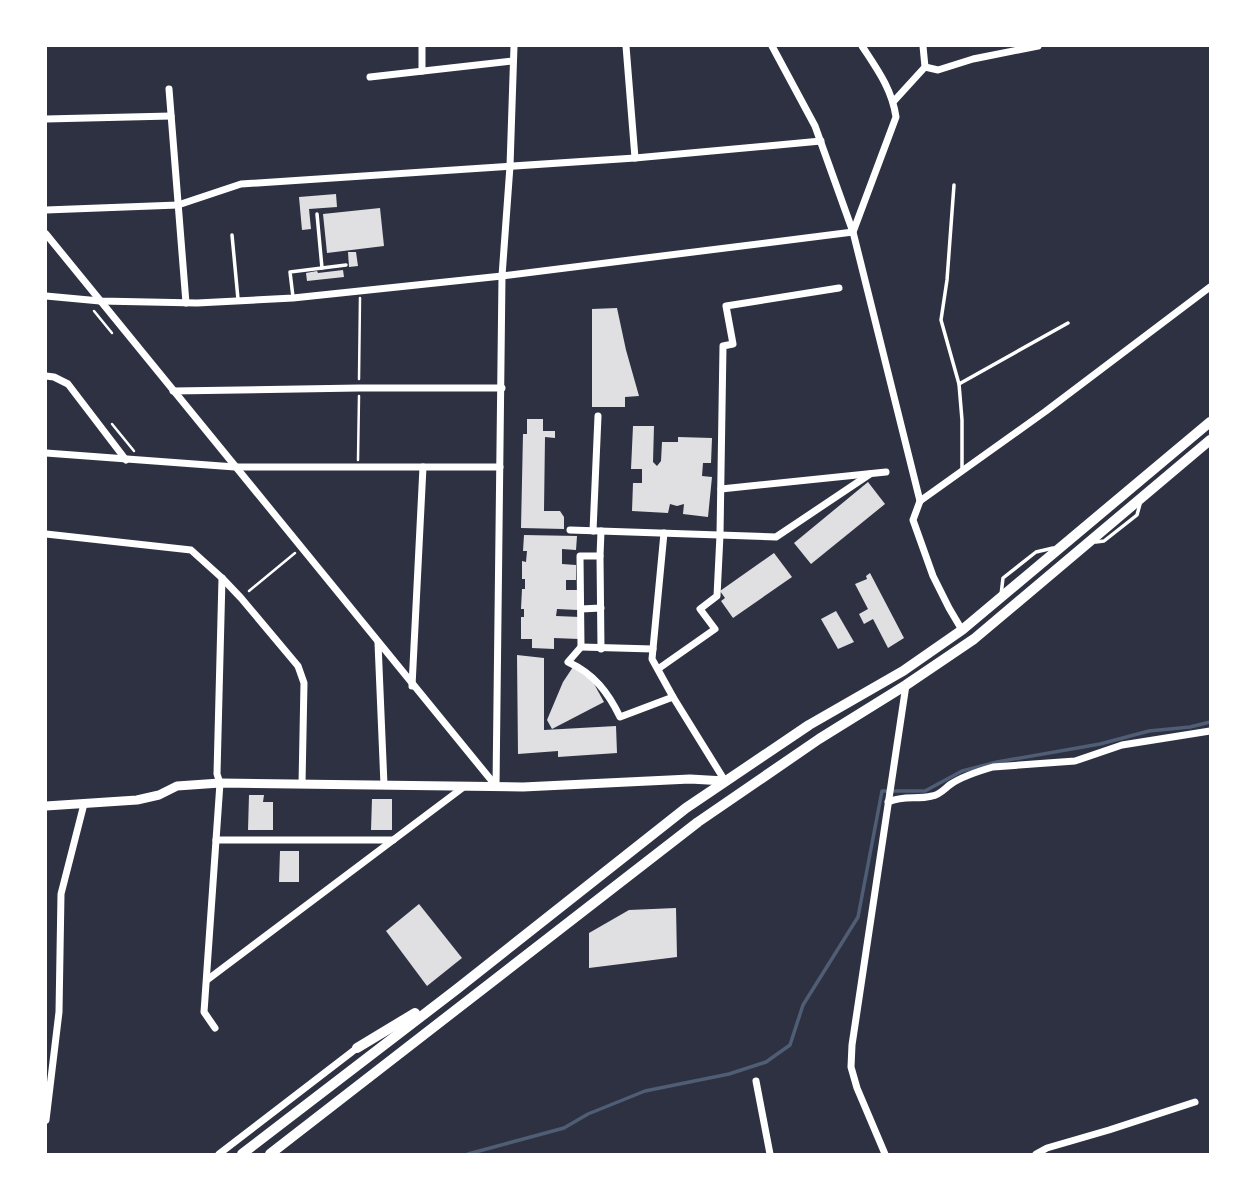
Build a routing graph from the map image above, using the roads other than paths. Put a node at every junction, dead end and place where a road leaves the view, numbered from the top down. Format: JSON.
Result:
{"nodes":[{"id":1,"x":422,"y":46,"type":"edge"},
{"id":2,"x":513,"y":46,"type":"edge"},
{"id":3,"x":626,"y":46,"type":"edge"},
{"id":4,"x":772,"y":46,"type":"edge"},
{"id":5,"x":862,"y":46,"type":"edge"},
{"id":6,"x":923,"y":46,"type":"edge"},
{"id":7,"x":1038,"y":46,"type":"edge"},
{"id":8,"x":513,"y":61,"type":"junction"},
{"id":9,"x":925,"y":67,"type":"junction"},
{"id":10,"x":422,"y":71,"type":"junction"},
{"id":11,"x":370,"y":77,"type":"dead end"},
{"id":12,"x":169,"y":89,"type":"dead end"},
{"id":13,"x":894,"y":101,"type":"junction"},
{"id":14,"x":171,"y":116,"type":"junction"},
{"id":15,"x":46,"y":119,"type":"edge"},
{"id":16,"x":821,"y":141,"type":"junction"},
{"id":17,"x":635,"y":158,"type":"junction"},
{"id":18,"x":510,"y":166,"type":"junction"},
{"id":19,"x":954,"y":185,"type":"dead end"},
{"id":20,"x":178,"y":205,"type":"junction"},
{"id":21,"x":46,"y":210,"type":"edge"},
{"id":22,"x":317,"y":214,"type":"dead end"},
{"id":23,"x":853,"y":232,"type":"junction"},
{"id":24,"x":46,"y":234,"type":"edge"},
{"id":25,"x":232,"y":235,"type":"dead end"},
{"id":26,"x":346,"y":265,"type":"dead end"},
{"id":27,"x":322,"y":268,"type":"junction"},
{"id":28,"x":502,"y":276,"type":"junction"},
{"id":29,"x":1210,"y":287,"type":"edge"},
{"id":30,"x":839,"y":288,"type":"dead end"},
{"id":31,"x":46,"y":296,"type":"edge"},
{"id":32,"x":293,"y":298,"type":"junction"},
{"id":33,"x":100,"y":301,"type":"junction"},
{"id":34,"x":239,"y":301,"type":"junction"},
{"id":35,"x":186,"y":303,"type":"junction"},
{"id":36,"x":1068,"y":323,"type":"dead end"},
{"id":37,"x":46,"y":376,"type":"edge"},
{"id":38,"x":959,"y":384,"type":"junction"},
{"id":39,"x":502,"y":388,"type":"junction"},
{"id":40,"x":173,"y":391,"type":"junction"},
{"id":41,"x":598,"y":416,"type":"dead end"},
{"id":42,"x":1210,"y":422,"type":"edge"},
{"id":43,"x":1210,"y":440,"type":"edge"},
{"id":44,"x":46,"y":453,"type":"edge"},
{"id":45,"x":126,"y":460,"type":"junction"},
{"id":46,"x":235,"y":467,"type":"junction"},
{"id":47,"x":423,"y":467,"type":"junction"},
{"id":48,"x":500,"y":467,"type":"junction"},
{"id":49,"x":962,"y":471,"type":"junction"},
{"id":50,"x":887,"y":472,"type":"dead end"},
{"id":51,"x":870,"y":474,"type":"junction"},
{"id":52,"x":721,"y":489,"type":"junction"},
{"id":53,"x":920,"y":501,"type":"junction"},
{"id":54,"x":570,"y":530,"type":"dead end"},
{"id":55,"x":597,"y":531,"type":"junction"},
{"id":56,"x":664,"y":533,"type":"junction"},
{"id":57,"x":46,"y":534,"type":"edge"},
{"id":58,"x":720,"y":535,"type":"junction"},
{"id":59,"x":600,"y":556,"type":"junction"},
{"id":60,"x":222,"y":578,"type":"junction"},
{"id":61,"x":601,"y":608,"type":"junction"},
{"id":62,"x":581,"y":609,"type":"junction"},
{"id":63,"x":962,"y":630,"type":"junction"},
{"id":64,"x":377,"y":643,"type":"junction"},
{"id":65,"x":581,"y":647,"type":"junction"},
{"id":66,"x":601,"y":649,"type":"junction"},
{"id":67,"x":653,"y":649,"type":"junction"},
{"id":68,"x":658,"y":669,"type":"junction"},
{"id":69,"x":906,"y":685,"type":"junction"},
{"id":70,"x":412,"y":686,"type":"junction"},
{"id":71,"x":673,"y":697,"type":"junction"},
{"id":72,"x":1210,"y":730,"type":"edge"},
{"id":73,"x":725,"y":781,"type":"junction"},
{"id":74,"x":220,"y":783,"type":"junction"},
{"id":75,"x":302,"y":784,"type":"junction"},
{"id":76,"x":384,"y":785,"type":"junction"},
{"id":77,"x":466,"y":786,"type":"junction"},
{"id":78,"x":496,"y":787,"type":"junction"},
{"id":79,"x":888,"y":799,"type":"junction"},
{"id":80,"x":84,"y":804,"type":"junction"},
{"id":81,"x":46,"y":806,"type":"edge"},
{"id":82,"x":216,"y":840,"type":"junction"},
{"id":83,"x":393,"y":841,"type":"junction"},
{"id":84,"x":207,"y":980,"type":"junction"},
{"id":85,"x":457,"y":989,"type":"junction"},
{"id":86,"x":215,"y":1028,"type":"dead end"},
{"id":87,"x":357,"y":1048,"type":"joint"},
{"id":88,"x":756,"y":1082,"type":"dead end"},
{"id":89,"x":1195,"y":1102,"type":"dead end"},
{"id":90,"x":46,"y":1120,"type":"edge"},
{"id":91,"x":219,"y":1154,"type":"edge"},
{"id":92,"x":242,"y":1154,"type":"edge"},
{"id":93,"x":270,"y":1154,"type":"edge"},
{"id":94,"x":771,"y":1154,"type":"edge"},
{"id":95,"x":885,"y":1154,"type":"edge"},
{"id":96,"x":1036,"y":1154,"type":"edge"}],
"edges":[{"from":1,"to":10,"type":"street"},
{"from":2,"to":8,"type":"street"},
{"from":3,"to":17,"type":"street"},
{"from":4,"to":16,"type":"street"},
{"from":5,"to":13,"type":"street"},
{"from":6,"to":9,"type":"street"},
{"from":7,"to":9,"type":"street"},
{"from":8,"to":10,"type":"street"},
{"from":8,"to":18,"type":"street"},
{"from":9,"to":13,"type":"street"},
{"from":10,"to":11,"type":"street"},
{"from":12,"to":14,"type":"street"},
{"from":13,"to":23,"type":"street"},
{"from":14,"to":15,"type":"street"},
{"from":14,"to":20,"type":"street"},
{"from":16,"to":17,"type":"street"},
{"from":16,"to":23,"type":"street"},
{"from":17,"to":18,"type":"street"},
{"from":18,"to":20,"type":"street"},
{"from":18,"to":28,"type":"street"},
{"from":19,"to":38,"type":"lane"},
{"from":20,"to":21,"type":"street"},
{"from":20,"to":35,"type":"street"},
{"from":22,"to":27,"type":"lane"},
{"from":23,"to":28,"type":"street"},
{"from":23,"to":53,"type":"street"},
{"from":24,"to":33,"type":"street"},
{"from":25,"to":34,"type":"lane"},
{"from":26,"to":27,"type":"lane"},
{"from":27,"to":32,"type":"lane"},
{"from":28,"to":32,"type":"street"},
{"from":28,"to":39,"type":"street"},
{"from":29,"to":49,"type":"street"},
{"from":30,"to":52,"type":"street"},
{"from":31,"to":33,"type":"street"},
{"from":32,"to":34,"type":"street"},
{"from":33,"to":35,"type":"street"},
{"from":33,"to":40,"type":"street"},
{"from":34,"to":35,"type":"street"},
{"from":36,"to":38,"type":"lane"},
{"from":37,"to":45,"type":"street"},
{"from":38,"to":49,"type":"lane"},
{"from":39,"to":40,"type":"street"},
{"from":39,"to":48,"type":"street"},
{"from":40,"to":46,"type":"street"},
{"from":41,"to":55,"type":"street"},
{"from":42,"to":63,"type":"main road"},
{"from":43,"to":69,"type":"main road"},
{"from":44,"to":45,"type":"street"},
{"from":45,"to":46,"type":"street"},
{"from":46,"to":47,"type":"street"},
{"from":46,"to":64,"type":"street"},
{"from":47,"to":48,"type":"street"},
{"from":47,"to":70,"type":"street"},
{"from":48,"to":78,"type":"street"},
{"from":49,"to":53,"type":"street"},
{"from":50,"to":51,"type":"street"},
{"from":51,"to":52,"type":"street"},
{"from":51,"to":58,"type":"street"},
{"from":52,"to":58,"type":"street"},
{"from":53,"to":63,"type":"street"},
{"from":54,"to":55,"type":"street"},
{"from":55,"to":56,"type":"street"},
{"from":55,"to":59,"type":"street"},
{"from":56,"to":58,"type":"street"},
{"from":56,"to":67,"type":"street"},
{"from":57,"to":60,"type":"street"},
{"from":58,"to":68,"type":"street"},
{"from":59,"to":61,"type":"street"},
{"from":59,"to":62,"type":"street"},
{"from":60,"to":74,"type":"street"},
{"from":60,"to":75,"type":"street"},
{"from":61,"to":62,"type":"street"},
{"from":61,"to":66,"type":"street"},
{"from":62,"to":65,"type":"street"},
{"from":63,"to":73,"type":"main road"},
{"from":64,"to":70,"type":"street"},
{"from":64,"to":76,"type":"street"},
{"from":65,"to":66,"type":"street"},
{"from":65,"to":71,"type":"street"},
{"from":66,"to":67,"type":"street"},
{"from":67,"to":68,"type":"street"},
{"from":68,"to":71,"type":"street"},
{"from":69,"to":79,"type":"street"},
{"from":69,"to":93,"type":"main road"},
{"from":70,"to":78,"type":"street"},
{"from":71,"to":73,"type":"street"},
{"from":72,"to":79,"type":"street"},
{"from":73,"to":78,"type":"street"},
{"from":73,"to":85,"type":"main road"},
{"from":74,"to":75,"type":"street"},
{"from":74,"to":80,"type":"street"},
{"from":74,"to":82,"type":"street"},
{"from":75,"to":76,"type":"street"},
{"from":76,"to":77,"type":"street"},
{"from":77,"to":78,"type":"street"},
{"from":77,"to":83,"type":"street"},
{"from":79,"to":95,"type":"street"},
{"from":80,"to":81,"type":"street"},
{"from":80,"to":90,"type":"street"},
{"from":82,"to":83,"type":"street"},
{"from":82,"to":84,"type":"street"},
{"from":83,"to":84,"type":"street"},
{"from":84,"to":86,"type":"street"},
{"from":85,"to":87,"type":"main road"},
{"from":85,"to":92,"type":"main road"},
{"from":87,"to":91,"type":"street"},
{"from":88,"to":94,"type":"street"},
{"from":89,"to":96,"type":"street"}]}
